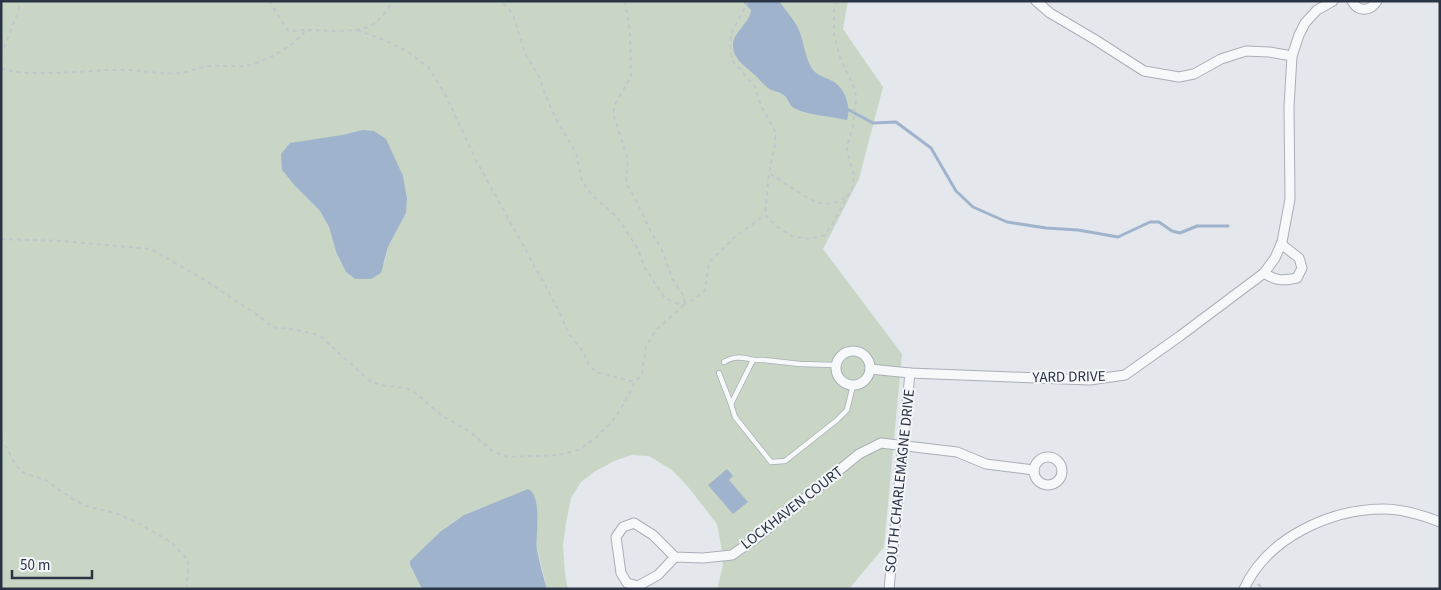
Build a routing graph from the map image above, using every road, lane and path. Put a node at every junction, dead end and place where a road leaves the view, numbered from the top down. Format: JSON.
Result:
{"nodes":[{"id":1,"x":20,"y":1,"type":"edge"},
{"id":2,"x":269,"y":1,"type":"edge"},
{"id":3,"x":392,"y":1,"type":"edge"},
{"id":4,"x":500,"y":1,"type":"edge"},
{"id":5,"x":625,"y":1,"type":"edge"},
{"id":6,"x":748,"y":1,"type":"edge"},
{"id":7,"x":836,"y":1,"type":"edge"},
{"id":8,"x":1036,"y":1,"type":"edge"},
{"id":9,"x":1333,"y":1,"type":"edge"},
{"id":10,"x":1352,"y":1,"type":"edge"},
{"id":11,"x":1377,"y":1,"type":"edge"},
{"id":12,"x":305,"y":30,"type":"junction"},
{"id":13,"x":357,"y":30,"type":"junction"},
{"id":14,"x":1,"y":55,"type":"edge"},
{"id":15,"x":1292,"y":56,"type":"junction"},
{"id":16,"x":1,"y":68,"type":"edge"},
{"id":17,"x":769,"y":173,"type":"junction"},
{"id":18,"x":848,"y":196,"type":"junction"},
{"id":19,"x":765,"y":215,"type":"junction"},
{"id":20,"x":1,"y":240,"type":"edge"},
{"id":21,"x":1281,"y":244,"type":"junction"},
{"id":22,"x":1264,"y":273,"type":"junction"},
{"id":23,"x":683,"y":305,"type":"junction"},
{"id":24,"x":753,"y":360,"type":"junction"},
{"id":25,"x":724,"y":362,"type":"dead end"},
{"id":26,"x":836,"y":365,"type":"junction"},
{"id":27,"x":870,"y":369,"type":"junction"},
{"id":28,"x":719,"y":373,"type":"dead end"},
{"id":29,"x":910,"y":373,"type":"junction"},
{"id":30,"x":635,"y":382,"type":"junction"},
{"id":31,"x":853,"y":385,"type":"junction"},
{"id":32,"x":731,"y":404,"type":"junction"},
{"id":33,"x":1,"y":438,"type":"edge"},
{"id":34,"x":904,"y":445,"type":"junction"},
{"id":35,"x":1034,"y":470,"type":"dead end"},
{"id":36,"x":1440,"y":522,"type":"edge"},
{"id":37,"x":675,"y":557,"type":"junction"},
{"id":38,"x":186,"y":589,"type":"edge"},
{"id":39,"x":889,"y":589,"type":"edge"},
{"id":40,"x":1244,"y":589,"type":"edge"}],
"edges":[{"from":1,"to":14,"type":"path"},
{"from":2,"to":12,"type":"path"},
{"from":3,"to":13,"type":"path"},
{"from":4,"to":23,"type":"path"},
{"from":5,"to":23,"type":"path"},
{"from":6,"to":17,"type":"path"},
{"from":7,"to":18,"type":"path"},
{"from":8,"to":15,"type":"street"},
{"from":9,"to":15,"type":"street","name":"YARD DRIVE"},
{"from":10,"to":11,"type":"street"},
{"from":12,"to":13,"type":"path"},
{"from":12,"to":16,"type":"path"},
{"from":13,"to":30,"type":"path"},
{"from":15,"to":21,"type":"street","name":"YARD DRIVE"},
{"from":17,"to":18,"type":"path"},
{"from":17,"to":19,"type":"path"},
{"from":18,"to":19,"type":"path"},
{"from":19,"to":23,"type":"path"},
{"from":20,"to":30,"type":"path"},
{"from":21,"to":22,"type":"street","name":"YARD DRIVE"},
{"from":21,"to":22,"type":"street"},
{"from":22,"to":29,"type":"street","name":"YARD DRIVE"},
{"from":23,"to":30,"type":"path"},
{"from":24,"to":25,"type":"lane"},
{"from":24,"to":26,"type":"lane"},
{"from":24,"to":32,"type":"lane"},
{"from":26,"to":27,"type":"street"},
{"from":26,"to":31,"type":"street"},
{"from":27,"to":29,"type":"street","name":"YARD DRIVE"},
{"from":27,"to":31,"type":"street"},
{"from":28,"to":32,"type":"lane"},
{"from":29,"to":34,"type":"street","name":"SOUTH CHARLEMAGNE DRIVE"},
{"from":31,"to":32,"type":"lane"},
{"from":33,"to":38,"type":"path"},
{"from":34,"to":35,"type":"street","name":"LOCKHAVEN COURT"},
{"from":34,"to":37,"type":"street","name":"LOCKHAVEN COURT"},
{"from":34,"to":39,"type":"street","name":"SOUTH CHARLEMAGNE DRIVE"},
{"from":36,"to":40,"type":"street"},
{"from":37,"to":37,"type":"street"}]}
